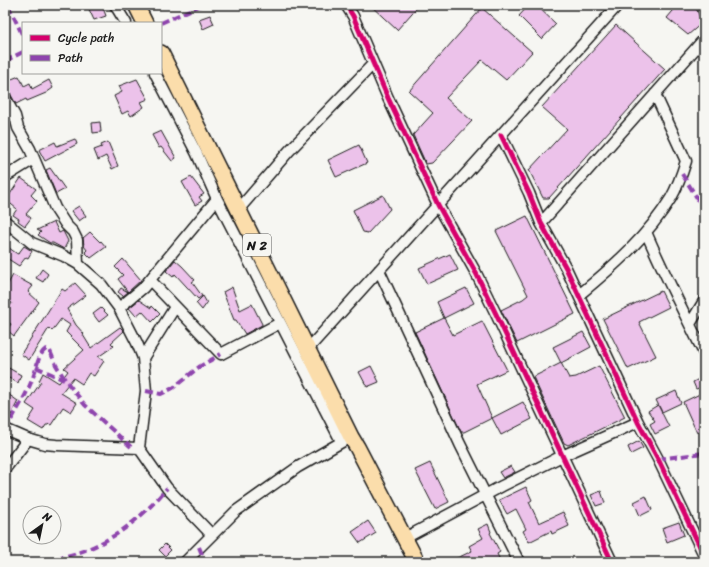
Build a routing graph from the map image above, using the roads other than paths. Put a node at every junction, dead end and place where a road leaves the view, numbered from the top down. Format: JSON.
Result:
{"nodes":[{"id":1,"x":115,"y":5,"type":"edge"},
{"id":2,"x":136,"y":5,"type":"edge"},
{"id":3,"x":346,"y":5,"type":"edge"},
{"id":4,"x":618,"y":5,"type":"edge"},
{"id":5,"x":125,"y":22,"type":"edge"},
{"id":6,"x":144,"y":22,"type":"edge"},
{"id":7,"x":704,"y":38,"type":"edge"},
{"id":8,"x":162,"y":56,"type":"edge"},
{"id":9,"x":373,"y":64,"type":"junction"},
{"id":10,"x":156,"y":74,"type":"edge"},
{"id":11,"x":655,"y":94,"type":"junction"},
{"id":12,"x":5,"y":98,"type":"edge"},
{"id":13,"x":501,"y":135,"type":"junction"},
{"id":14,"x":34,"y":159,"type":"junction"},
{"id":15,"x":5,"y":177,"type":"edge"},
{"id":16,"x":217,"y":199,"type":"junction"},
{"id":17,"x":438,"y":205,"type":"junction"},
{"id":18,"x":239,"y":209,"type":"junction"},
{"id":19,"x":5,"y":221,"type":"edge"},
{"id":20,"x":541,"y":223,"type":"junction"},
{"id":21,"x":646,"y":232,"type":"junction"},
{"id":22,"x":78,"y":264,"type":"junction"},
{"id":23,"x":379,"y":270,"type":"junction"},
{"id":24,"x":150,"y":280,"type":"junction"},
{"id":25,"x":578,"y":295,"type":"junction"},
{"id":26,"x":704,"y":301,"type":"edge"},
{"id":27,"x":175,"y":307,"type":"junction"},
{"id":28,"x":119,"y":308,"type":"junction"},
{"id":29,"x":280,"y":323,"type":"junction"},
{"id":30,"x":690,"y":324,"type":"junction"},
{"id":31,"x":308,"y":349,"type":"junction"},
{"id":32,"x":704,"y":353,"type":"edge"},
{"id":33,"x":143,"y":358,"type":"junction"},
{"id":34,"x":638,"y":422,"type":"junction"},
{"id":35,"x":5,"y":430,"type":"edge"},
{"id":36,"x":28,"y":439,"type":"junction"},
{"id":37,"x":350,"y":442,"type":"junction"},
{"id":38,"x":139,"y":448,"type":"junction"},
{"id":39,"x":562,"y":456,"type":"junction"},
{"id":40,"x":5,"y":469,"type":"edge"},
{"id":41,"x":485,"y":494,"type":"junction"},
{"id":42,"x":211,"y":534,"type":"junction"},
{"id":43,"x":405,"y":538,"type":"junction"},
{"id":44,"x":704,"y":555,"type":"edge"},
{"id":45,"x":184,"y":562,"type":"edge"},
{"id":46,"x":417,"y":562,"type":"edge"},
{"id":47,"x":519,"y":562,"type":"edge"},
{"id":48,"x":612,"y":562,"type":"edge"}],
"edges":[{"from":1,"to":5,"type":"street"},
{"from":2,"to":6,"type":"main road"},
{"from":3,"to":9,"type":"street"},
{"from":4,"to":13,"type":"street"},
{"from":7,"to":11,"type":"street"},
{"from":8,"to":18,"type":"main road","number":"N 2"},
{"from":9,"to":17,"type":"street"},
{"from":9,"to":18,"type":"street"},
{"from":10,"to":16,"type":"street"},
{"from":11,"to":20,"type":"street"},
{"from":11,"to":21,"type":"street"},
{"from":12,"to":14,"type":"street"},
{"from":13,"to":17,"type":"street"},
{"from":13,"to":20,"type":"street"},
{"from":14,"to":15,"type":"street"},
{"from":14,"to":22,"type":"street"},
{"from":16,"to":24,"type":"street"},
{"from":16,"to":29,"type":"street"},
{"from":17,"to":23,"type":"street"},
{"from":17,"to":39,"type":"street"},
{"from":18,"to":31,"type":"main road","number":"N 2"},
{"from":19,"to":22,"type":"street"},
{"from":20,"to":25,"type":"street"},
{"from":21,"to":25,"type":"street"},
{"from":21,"to":30,"type":"street"},
{"from":22,"to":28,"type":"street"},
{"from":23,"to":31,"type":"street"},
{"from":23,"to":41,"type":"street"},
{"from":24,"to":27,"type":"street"},
{"from":24,"to":28,"type":"street"},
{"from":25,"to":34,"type":"street"},
{"from":26,"to":30,"type":"street"},
{"from":27,"to":29,"type":"street"},
{"from":27,"to":33,"type":"street"},
{"from":28,"to":33,"type":"street"},
{"from":29,"to":37,"type":"street"},
{"from":30,"to":32,"type":"street"},
{"from":31,"to":37,"type":"main road","number":"N 2"},
{"from":33,"to":38,"type":"street"},
{"from":34,"to":39,"type":"street"},
{"from":34,"to":44,"type":"street"},
{"from":35,"to":36,"type":"street"},
{"from":36,"to":38,"type":"street"},
{"from":36,"to":40,"type":"street"},
{"from":37,"to":42,"type":"street"},
{"from":37,"to":43,"type":"main road","number":"N 2"},
{"from":38,"to":42,"type":"street"},
{"from":39,"to":41,"type":"street"},
{"from":39,"to":48,"type":"street"},
{"from":41,"to":43,"type":"street"},
{"from":41,"to":47,"type":"street"},
{"from":42,"to":45,"type":"street"},
{"from":43,"to":46,"type":"main road","number":"N 2"}]}
